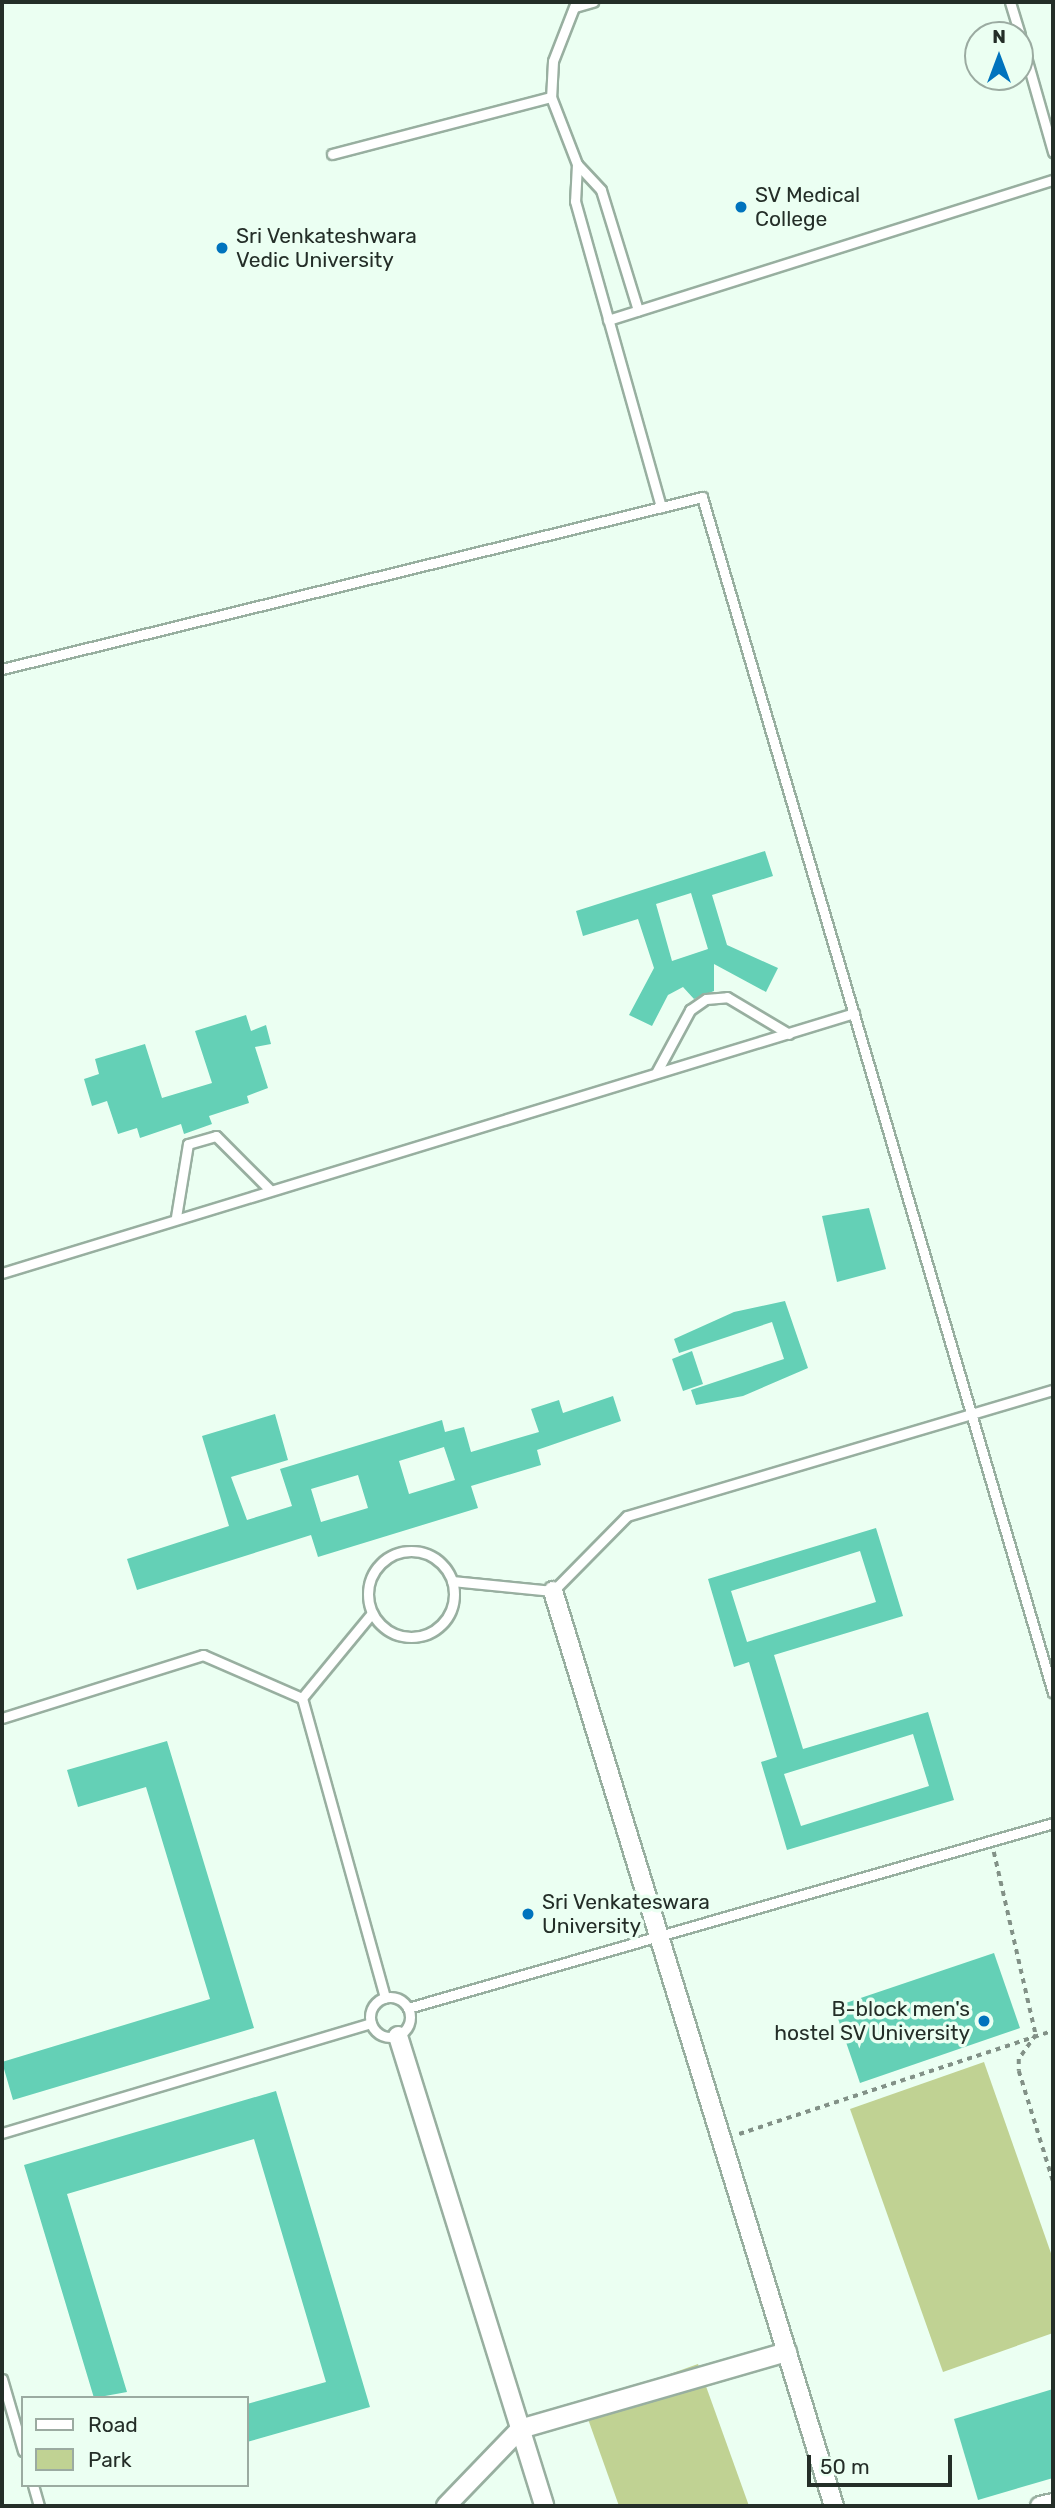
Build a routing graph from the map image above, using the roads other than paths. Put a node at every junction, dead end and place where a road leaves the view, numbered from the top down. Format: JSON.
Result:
{"nodes":[{"id":1,"x":593,"y":2,"type":"edge"},
{"id":2,"x":1010,"y":2,"type":"edge"},
{"id":3,"x":575,"y":4,"type":"edge"},
{"id":4,"x":1016,"y":21,"type":"edge"},
{"id":5,"x":1034,"y":85,"type":"edge"},
{"id":6,"x":551,"y":97,"type":"junction"},
{"id":7,"x":1053,"y":152,"type":"edge"},
{"id":8,"x":332,"y":154,"type":"dead end"},
{"id":9,"x":577,"y":164,"type":"junction"},
{"id":10,"x":1053,"y":180,"type":"edge"},
{"id":11,"x":638,"y":310,"type":"junction"},
{"id":12,"x":608,"y":320,"type":"junction"},
{"id":13,"x":661,"y":507,"type":"junction"},
{"id":14,"x":2,"y":669,"type":"edge"},
{"id":15,"x":854,"y":1013,"type":"junction"},
{"id":16,"x":789,"y":1034,"type":"junction"},
{"id":17,"x":656,"y":1073,"type":"junction"},
{"id":18,"x":269,"y":1189,"type":"junction"},
{"id":19,"x":176,"y":1216,"type":"junction"},
{"id":20,"x":2,"y":1273,"type":"edge"},
{"id":21,"x":1053,"y":1390,"type":"edge"},
{"id":22,"x":969,"y":1416,"type":"junction"},
{"id":23,"x":452,"y":1581,"type":"junction"},
{"id":24,"x":554,"y":1591,"type":"junction"},
{"id":25,"x":372,"y":1613,"type":"junction"},
{"id":26,"x":1053,"y":1693,"type":"edge"},
{"id":27,"x":302,"y":1698,"type":"junction"},
{"id":28,"x":2,"y":1717,"type":"edge"},
{"id":29,"x":1053,"y":1823,"type":"edge"},
{"id":30,"x":659,"y":1931,"type":"junction"},
{"id":31,"x":385,"y":1998,"type":"junction"},
{"id":32,"x":408,"y":2008,"type":"junction"},
{"id":33,"x":370,"y":2023,"type":"junction"},
{"id":34,"x":398,"y":2036,"type":"junction"},
{"id":35,"x":2,"y":2133,"type":"edge"},
{"id":36,"x":787,"y":2353,"type":"junction"},
{"id":37,"x":2,"y":2379,"type":"edge"},
{"id":38,"x":520,"y":2429,"type":"junction"},
{"id":39,"x":21,"y":2444,"type":"edge"},
{"id":40,"x":34,"y":2487,"type":"edge"},
{"id":41,"x":1053,"y":2503,"type":"edge"},
{"id":42,"x":39,"y":2506,"type":"edge"},
{"id":43,"x":446,"y":2506,"type":"edge"},
{"id":44,"x":544,"y":2506,"type":"edge"},
{"id":45,"x":834,"y":2506,"type":"edge"},
{"id":46,"x":1040,"y":2506,"type":"edge"}],
"edges":[{"from":1,"to":3,"type":"lane"},
{"from":2,"to":4,"type":"lane"},
{"from":3,"to":6,"type":"lane"},
{"from":5,"to":7,"type":"lane"},
{"from":6,"to":8,"type":"lane"},
{"from":6,"to":9,"type":"lane"},
{"from":9,"to":11,"type":"lane"},
{"from":9,"to":12,"type":"lane"},
{"from":10,"to":11,"type":"lane"},
{"from":11,"to":12,"type":"lane"},
{"from":12,"to":13,"type":"lane"},
{"from":13,"to":14,"type":"lane"},
{"from":13,"to":15,"type":"lane"},
{"from":15,"to":16,"type":"lane"},
{"from":15,"to":22,"type":"lane"},
{"from":16,"to":17,"type":"lane"},
{"from":16,"to":17,"type":"lane"},
{"from":17,"to":18,"type":"lane"},
{"from":18,"to":19,"type":"lane"},
{"from":18,"to":19,"type":"lane"},
{"from":19,"to":20,"type":"lane"},
{"from":21,"to":22,"type":"lane"},
{"from":22,"to":24,"type":"lane"},
{"from":22,"to":26,"type":"lane"},
{"from":23,"to":24,"type":"lane"},
{"from":23,"to":25,"type":"lane"},
{"from":23,"to":25,"type":"lane"},
{"from":24,"to":30,"type":"street"},
{"from":25,"to":27,"type":"lane"},
{"from":27,"to":28,"type":"lane"},
{"from":27,"to":31,"type":"lane"},
{"from":29,"to":30,"type":"lane"},
{"from":30,"to":32,"type":"lane"},
{"from":30,"to":36,"type":"street"},
{"from":31,"to":32,"type":"lane"},
{"from":31,"to":33,"type":"lane"},
{"from":32,"to":34,"type":"lane"},
{"from":33,"to":34,"type":"lane"},
{"from":33,"to":35,"type":"lane"},
{"from":34,"to":38,"type":"street"},
{"from":36,"to":38,"type":"street"},
{"from":36,"to":45,"type":"street"},
{"from":37,"to":39,"type":"lane"},
{"from":38,"to":43,"type":"street"},
{"from":38,"to":44,"type":"street"},
{"from":40,"to":42,"type":"lane"},
{"from":41,"to":46,"type":"street"}]}
